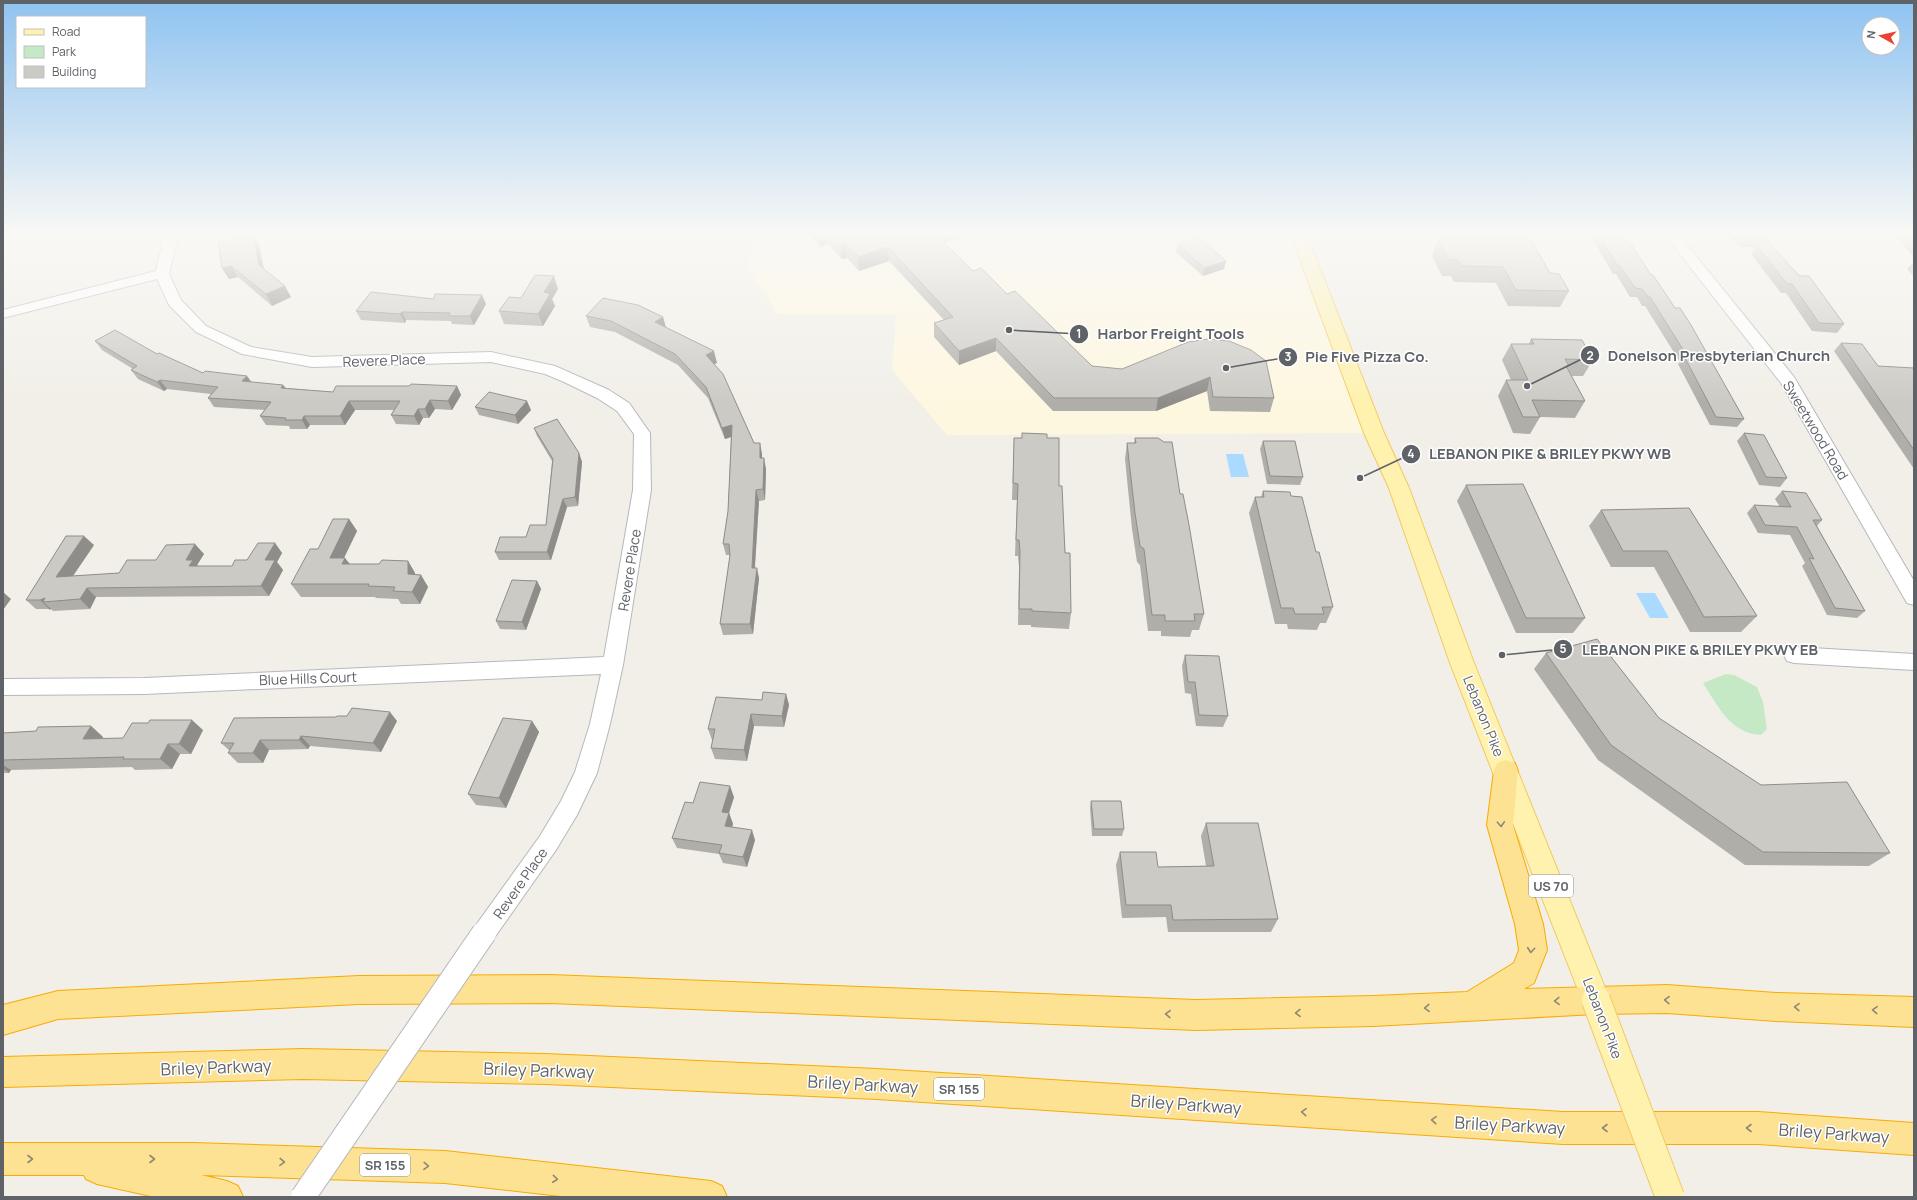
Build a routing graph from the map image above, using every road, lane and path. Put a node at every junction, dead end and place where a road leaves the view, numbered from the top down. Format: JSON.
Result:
{"nodes":[{"id":1,"x":94,"y":291,"type":"edge"},
{"id":2,"x":169,"y":291,"type":"edge"},
{"id":3,"x":1321,"y":291,"type":"edge"},
{"id":4,"x":1716,"y":291,"type":"edge"},
{"id":5,"x":3,"y":314,"type":"edge"},
{"id":6,"x":1914,"y":598,"type":"edge"},
{"id":7,"x":1794,"y":656,"type":"dead end"},
{"id":8,"x":1914,"y":662,"type":"edge"},
{"id":9,"x":613,"y":665,"type":"junction"},
{"id":10,"x":3,"y":687,"type":"edge"},
{"id":11,"x":1506,"y":772,"type":"junction"},
{"id":12,"x":1596,"y":1000,"type":"junction"},
{"id":13,"x":1472,"y":1005,"type":"junction"},
{"id":14,"x":1914,"y":1012,"type":"edge"},
{"id":15,"x":3,"y":1020,"type":"edge"},
{"id":16,"x":3,"y":1072,"type":"edge"},
{"id":17,"x":1914,"y":1139,"type":"edge"},
{"id":18,"x":3,"y":1159,"type":"edge"},
{"id":19,"x":57,"y":1159,"type":"junction"},
{"id":20,"x":227,"y":1197,"type":"edge"},
{"id":21,"x":303,"y":1197,"type":"edge"},
{"id":22,"x":711,"y":1197,"type":"edge"},
{"id":23,"x":1670,"y":1197,"type":"edge"}],
"edges":[{"from":1,"to":5,"type":"street"},
{"from":2,"to":9,"type":"street","name":"Revere Place"},
{"from":3,"to":11,"type":"main road","name":"Lebanon Pike","number":"US 70"},
{"from":4,"to":6,"type":"street","name":"Sweetwood Road"},
{"from":7,"to":8,"type":"street"},
{"from":9,"to":10,"type":"street","name":"Blue Hills Court"},
{"from":9,"to":21,"type":"street","name":"Revere Place","bridge":true},
{"from":11,"to":12,"type":"main road","name":"Lebanon Pike","number":"US 70"},
{"from":11,"to":13,"type":"highway","one_way":true},
{"from":12,"to":13,"type":"highway","one_way":true},
{"from":14,"to":12,"type":"highway","one_way":true},
{"from":12,"to":23,"type":"main road","name":"Lebanon Pike","number":"US 70","bridge":true},
{"from":13,"to":15,"type":"highway","one_way":true},
{"from":17,"to":16,"type":"highway","name":"Briley Parkway","number":"SR 155","one_way":true},
{"from":18,"to":19,"type":"highway","number":"SR 155","one_way":true},
{"from":19,"to":20,"type":"highway"},
{"from":19,"to":22,"type":"highway","number":"SR 155","one_way":true}]}
